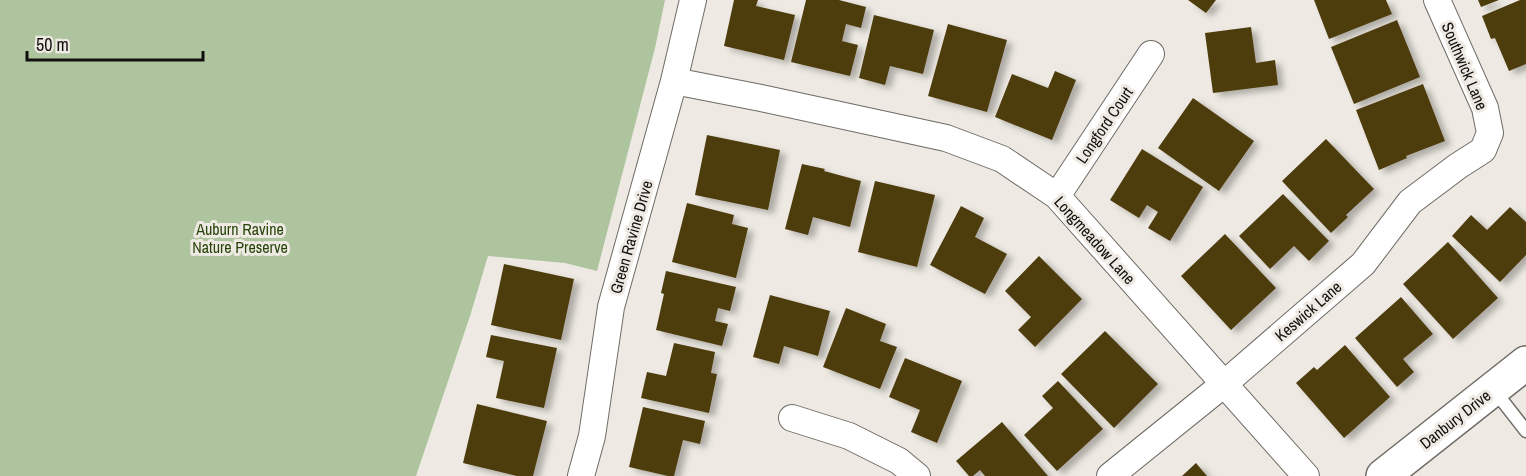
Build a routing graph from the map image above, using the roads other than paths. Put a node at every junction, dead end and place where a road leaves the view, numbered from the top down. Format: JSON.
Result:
{"nodes":[{"id":1,"x":693,"y":0,"type":"edge"},
{"id":2,"x":1437,"y":0,"type":"edge"},
{"id":3,"x":1150,"y":54,"type":"dead end"},
{"id":4,"x":674,"y":81,"type":"junction"},
{"id":5,"x":1490,"y":133,"type":"joint"},
{"id":6,"x":1057,"y":196,"type":"junction"},
{"id":7,"x":1526,"y":363,"type":"edge"},
{"id":8,"x":1224,"y":384,"type":"junction"},
{"id":9,"x":1493,"y":389,"type":"junction"},
{"id":10,"x":792,"y":418,"type":"dead end"},
{"id":11,"x":1526,"y":431,"type":"edge"},
{"id":12,"x":581,"y":476,"type":"edge"},
{"id":13,"x":917,"y":476,"type":"edge"},
{"id":14,"x":1110,"y":476,"type":"edge"},
{"id":15,"x":1306,"y":476,"type":"edge"},
{"id":16,"x":1383,"y":476,"type":"edge"}],
"edges":[{"from":1,"to":4,"type":"street","name":"Green Ravine Drive"},
{"from":2,"to":5,"type":"street","name":"Southwick Lane"},
{"from":3,"to":6,"type":"street","name":"Longford Court"},
{"from":4,"to":6,"type":"street","name":"Longmeadow Lane"},
{"from":4,"to":12,"type":"street","name":"Green Ravine Drive"},
{"from":5,"to":8,"type":"street","name":"Keswick Lane"},
{"from":6,"to":8,"type":"street","name":"Longmeadow Lane"},
{"from":7,"to":9,"type":"street","name":"Danbury Drive"},
{"from":8,"to":14,"type":"street","name":"Keswick Lane"},
{"from":8,"to":15,"type":"street","name":"Longmeadow Lane"},
{"from":9,"to":11,"type":"lane"},
{"from":9,"to":16,"type":"street","name":"Danbury Drive"},
{"from":10,"to":13,"type":"street"}]}
